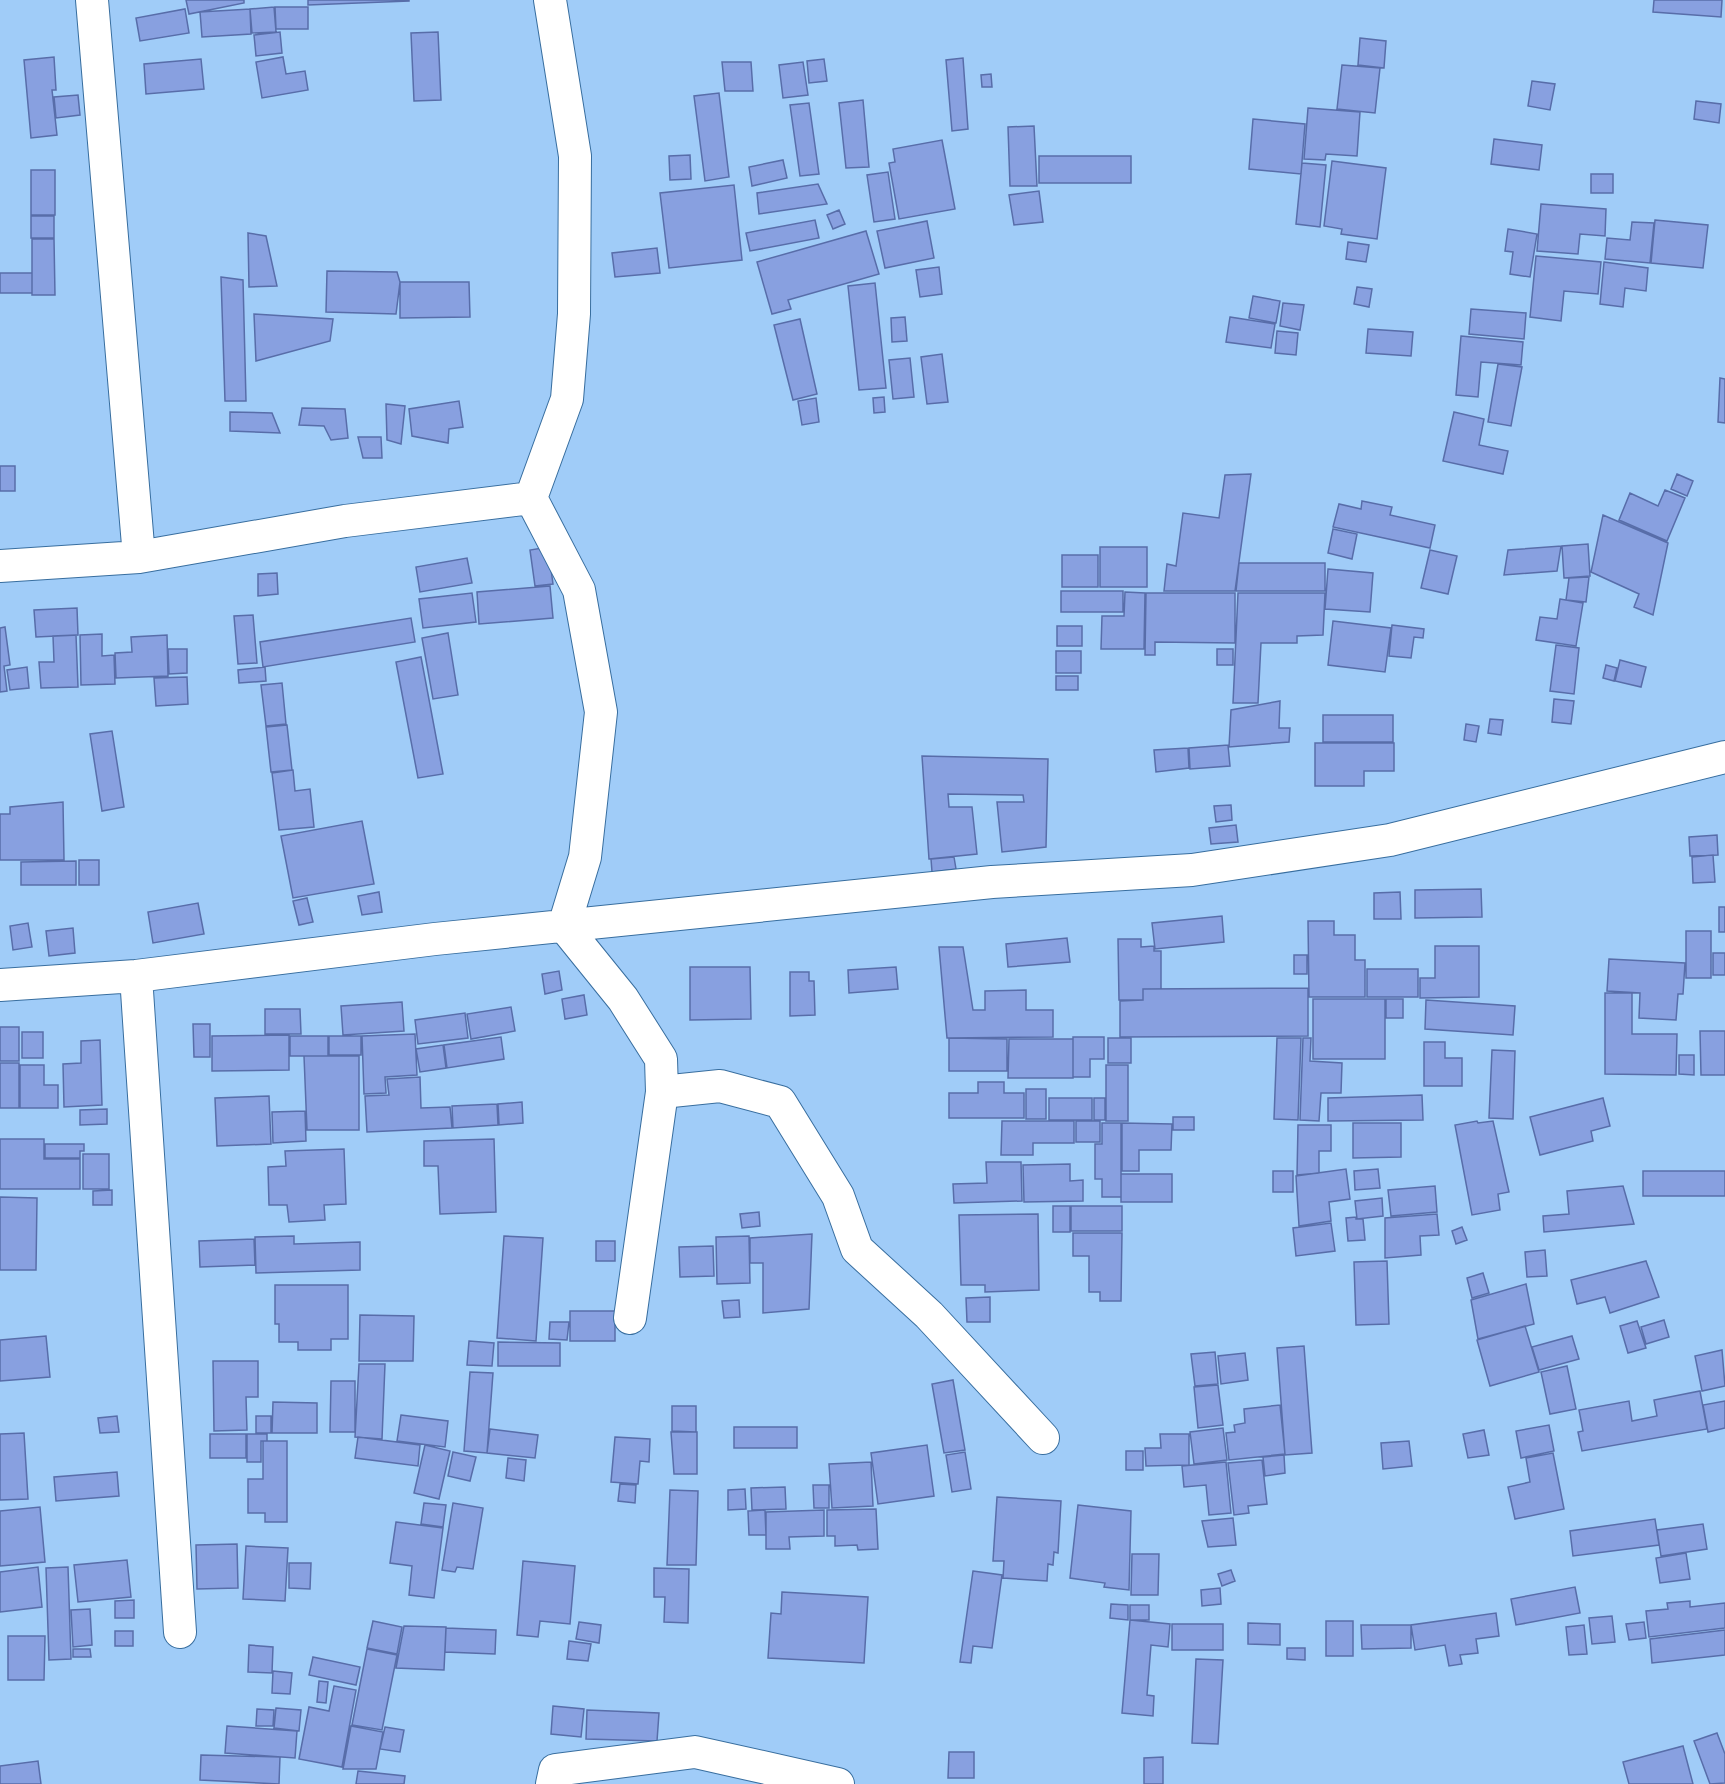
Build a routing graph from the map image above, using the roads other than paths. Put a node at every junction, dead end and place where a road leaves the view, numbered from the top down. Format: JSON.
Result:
{"nodes":[{"id":1,"x":92,"y":0,"type":"edge"},
{"id":2,"x":550,"y":0,"type":"edge"},
{"id":3,"x":531,"y":498,"type":"junction"},
{"id":4,"x":139,"y":557,"type":"junction"},
{"id":5,"x":0,"y":566,"type":"edge"},
{"id":6,"x":1725,"y":757,"type":"edge"},
{"id":7,"x":564,"y":926,"type":"junction"},
{"id":8,"x":136,"y":976,"type":"junction"},
{"id":9,"x":0,"y":985,"type":"edge"},
{"id":10,"x":662,"y":1092,"type":"junction"},
{"id":11,"x":630,"y":1318,"type":"dead end"},
{"id":12,"x":1042,"y":1438,"type":"dead end"},
{"id":13,"x":180,"y":1632,"type":"dead end"},
{"id":14,"x":552,"y":1784,"type":"edge"},
{"id":15,"x":838,"y":1784,"type":"edge"}],
"edges":[{"from":1,"to":4,"type":"street"},
{"from":2,"to":3,"type":"street"},
{"from":3,"to":4,"type":"street"},
{"from":3,"to":7,"type":"street"},
{"from":4,"to":5,"type":"street"},
{"from":6,"to":7,"type":"street"},
{"from":7,"to":8,"type":"street"},
{"from":7,"to":10,"type":"street"},
{"from":8,"to":9,"type":"street"},
{"from":8,"to":13,"type":"street"},
{"from":10,"to":11,"type":"street"},
{"from":10,"to":12,"type":"street"},
{"from":14,"to":15,"type":"street"}]}
